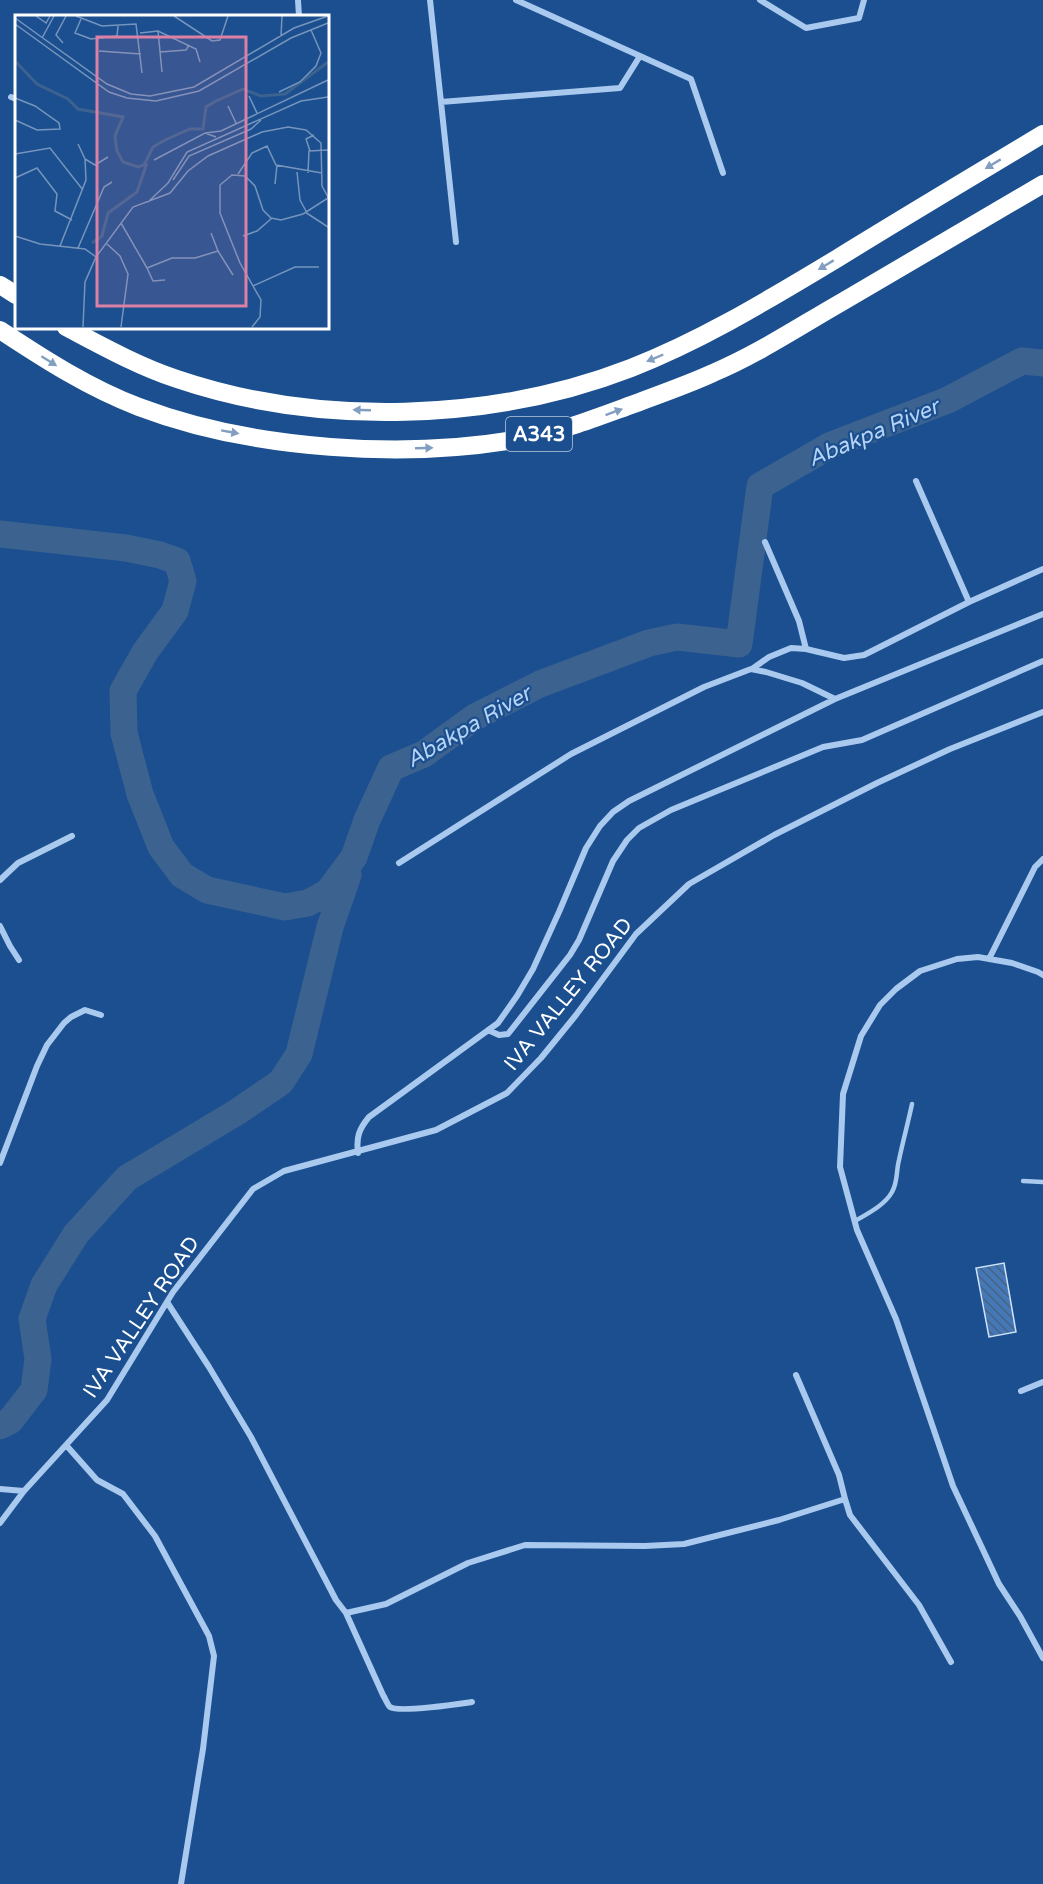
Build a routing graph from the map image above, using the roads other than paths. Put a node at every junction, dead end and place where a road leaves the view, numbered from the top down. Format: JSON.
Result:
{"nodes":[{"id":1,"x":298,"y":0,"type":"edge"},
{"id":2,"x":430,"y":0,"type":"edge"},
{"id":3,"x":516,"y":0,"type":"edge"},
{"id":4,"x":760,"y":0,"type":"edge"},
{"id":5,"x":864,"y":0,"type":"edge"},
{"id":6,"x":299,"y":15,"type":"edge"},
{"id":7,"x":640,"y":56,"type":"junction"},
{"id":8,"x":441,"y":102,"type":"junction"},
{"id":9,"x":1043,"y":134,"type":"edge"},
{"id":10,"x":723,"y":173,"type":"dead end"},
{"id":11,"x":1043,"y":183,"type":"edge"},
{"id":12,"x":456,"y":242,"type":"dead end"},
{"id":13,"x":0,"y":285,"type":"edge"},
{"id":14,"x":15,"y":294,"type":"edge"},
{"id":15,"x":68,"y":328,"type":"edge"},
{"id":16,"x":0,"y":330,"type":"edge"},
{"id":17,"x":916,"y":481,"type":"dead end"},
{"id":18,"x":765,"y":542,"type":"dead end"},
{"id":19,"x":1043,"y":569,"type":"edge"},
{"id":20,"x":969,"y":602,"type":"junction"},
{"id":21,"x":1043,"y":614,"type":"edge"},
{"id":22,"x":806,"y":649,"type":"junction"},
{"id":23,"x":1043,"y":661,"type":"edge"},
{"id":24,"x":751,"y":669,"type":"junction"},
{"id":25,"x":834,"y":699,"type":"junction"},
{"id":26,"x":1043,"y":712,"type":"edge"},
{"id":27,"x":72,"y":836,"type":"dead end"},
{"id":28,"x":1043,"y":859,"type":"edge"},
{"id":29,"x":399,"y":863,"type":"dead end"},
{"id":30,"x":0,"y":880,"type":"edge"},
{"id":31,"x":0,"y":926,"type":"edge"},
{"id":32,"x":989,"y":959,"type":"junction"},
{"id":33,"x":19,"y":960,"type":"dead end"},
{"id":34,"x":1043,"y":975,"type":"edge"},
{"id":35,"x":101,"y":1015,"type":"dead end"},
{"id":36,"x":488,"y":1030,"type":"junction"},
{"id":37,"x":912,"y":1104,"type":"dead end"},
{"id":38,"x":358,"y":1153,"type":"junction"},
{"id":39,"x":0,"y":1163,"type":"edge"},
{"id":40,"x":1023,"y":1181,"type":"dead end"},
{"id":41,"x":1043,"y":1182,"type":"edge"},
{"id":42,"x":855,"y":1221,"type":"junction"},
{"id":43,"x":166,"y":1302,"type":"junction"},
{"id":44,"x":796,"y":1375,"type":"dead end"},
{"id":45,"x":1043,"y":1382,"type":"edge"},
{"id":46,"x":1021,"y":1391,"type":"dead end"},
{"id":47,"x":66,"y":1446,"type":"junction"},
{"id":48,"x":0,"y":1490,"type":"edge"},
{"id":49,"x":24,"y":1491,"type":"junction"},
{"id":50,"x":845,"y":1499,"type":"junction"},
{"id":51,"x":0,"y":1523,"type":"edge"},
{"id":52,"x":346,"y":1613,"type":"junction"},
{"id":53,"x":1043,"y":1658,"type":"edge"},
{"id":54,"x":951,"y":1662,"type":"dead end"},
{"id":55,"x":472,"y":1702,"type":"dead end"},
{"id":56,"x":181,"y":1884,"type":"edge"}],
"edges":[{"from":1,"to":6,"type":"street"},
{"from":2,"to":8,"type":"street"},
{"from":3,"to":7,"type":"street"},
{"from":4,"to":5,"type":"street"},
{"from":7,"to":8,"type":"street"},
{"from":7,"to":10,"type":"street"},
{"from":8,"to":12,"type":"street"},
{"from":9,"to":15,"type":"highway","number":"A343","one_way":true},
{"from":16,"to":11,"type":"highway","number":"A343","one_way":true},
{"from":13,"to":14,"type":"highway"},
{"from":17,"to":20,"type":"street"},
{"from":18,"to":22,"type":"street"},
{"from":19,"to":20,"type":"street"},
{"from":20,"to":22,"type":"street"},
{"from":21,"to":25,"type":"street"},
{"from":22,"to":24,"type":"street"},
{"from":23,"to":36,"type":"street"},
{"from":24,"to":25,"type":"street"},
{"from":24,"to":29,"type":"street"},
{"from":25,"to":36,"type":"street"},
{"from":26,"to":38,"type":"street","name":"IVA VALLEY ROAD"},
{"from":27,"to":30,"type":"street"},
{"from":28,"to":32,"type":"street"},
{"from":31,"to":33,"type":"street"},
{"from":32,"to":34,"type":"street"},
{"from":32,"to":42,"type":"street"},
{"from":35,"to":39,"type":"street"},
{"from":36,"to":38,"type":"street"},
{"from":37,"to":42,"type":"lane"},
{"from":38,"to":43,"type":"street","name":"IVA VALLEY ROAD"},
{"from":40,"to":41,"type":"lane"},
{"from":42,"to":53,"type":"street"},
{"from":43,"to":47,"type":"street","name":"IVA VALLEY ROAD"},
{"from":43,"to":52,"type":"street"},
{"from":44,"to":50,"type":"street"},
{"from":45,"to":46,"type":"street"},
{"from":47,"to":49,"type":"street","name":"IVA VALLEY ROAD"},
{"from":47,"to":56,"type":"street"},
{"from":48,"to":49,"type":"street"},
{"from":49,"to":51,"type":"street","name":"IVA VALLEY ROAD"},
{"from":50,"to":52,"type":"street"},
{"from":50,"to":54,"type":"street"},
{"from":52,"to":55,"type":"street"}]}
